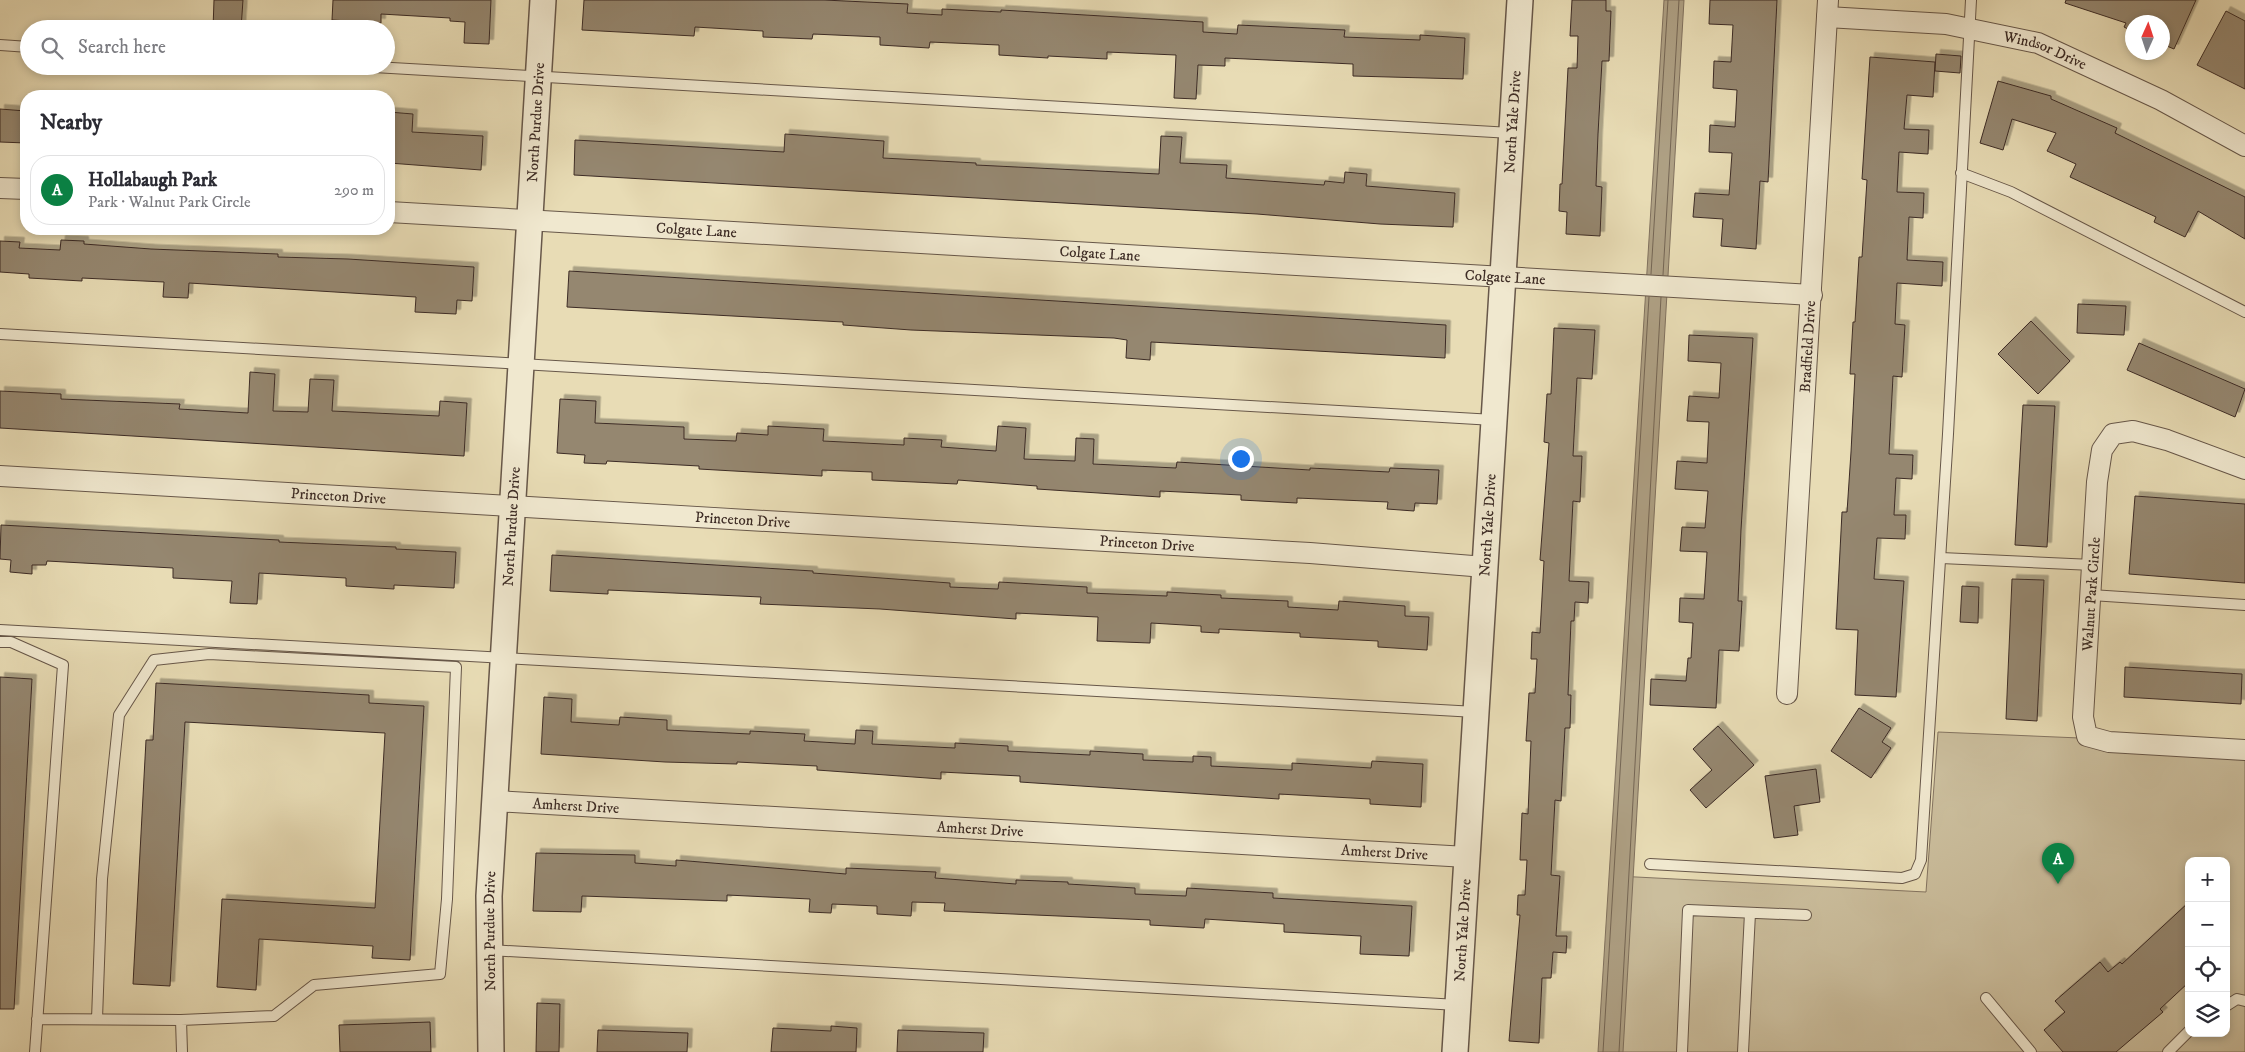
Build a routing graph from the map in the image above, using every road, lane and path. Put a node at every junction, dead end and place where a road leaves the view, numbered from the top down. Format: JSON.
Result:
{"nodes":[{"id":1,"x":543,"y":0,"type":"edge"},
{"id":2,"x":1520,"y":0,"type":"edge"},
{"id":3,"x":1971,"y":0,"type":"edge"},
{"id":4,"x":1828,"y":8,"type":"edge"},
{"id":5,"x":1970,"y":27,"type":"junction"},
{"id":6,"x":0,"y":45,"type":"edge"},
{"id":7,"x":20,"y":46,"type":"edge"},
{"id":8,"x":395,"y":68,"type":"edge"},
{"id":9,"x":538,"y":77,"type":"junction"},
{"id":10,"x":1512,"y":134,"type":"junction"},
{"id":11,"x":2245,"y":146,"type":"edge"},
{"id":12,"x":1961,"y":173,"type":"junction"},
{"id":13,"x":0,"y":188,"type":"edge"},
{"id":14,"x":20,"y":189,"type":"edge"},
{"id":15,"x":395,"y":212,"type":"edge"},
{"id":16,"x":530,"y":220,"type":"junction"},
{"id":17,"x":1503,"y":278,"type":"junction"},
{"id":18,"x":1812,"y":295,"type":"junction"},
{"id":19,"x":2245,"y":312,"type":"edge"},
{"id":20,"x":0,"y":334,"type":"edge"},
{"id":21,"x":522,"y":364,"type":"junction"},
{"id":22,"x":1494,"y":420,"type":"junction"},
{"id":23,"x":2245,"y":469,"type":"edge"},
{"id":24,"x":0,"y":476,"type":"edge"},
{"id":25,"x":514,"y":507,"type":"junction"},
{"id":26,"x":1941,"y":558,"type":"junction"},
{"id":27,"x":2093,"y":566,"type":"junction"},
{"id":28,"x":1485,"y":567,"type":"junction"},
{"id":29,"x":2091,"y":595,"type":"junction"},
{"id":30,"x":2245,"y":605,"type":"edge"},
{"id":31,"x":0,"y":630,"type":"edge"},
{"id":32,"x":0,"y":642,"type":"edge"},
{"id":33,"x":504,"y":658,"type":"junction"},
{"id":34,"x":1787,"y":694,"type":"dead end"},
{"id":35,"x":1476,"y":712,"type":"junction"},
{"id":36,"x":2245,"y":750,"type":"edge"},
{"id":37,"x":495,"y":801,"type":"junction"},
{"id":38,"x":1467,"y":857,"type":"junction"},
{"id":39,"x":1650,"y":864,"type":"dead end"},
{"id":40,"x":1750,"y":913,"type":"junction"},
{"id":41,"x":1806,"y":915,"type":"dead end"},
{"id":42,"x":490,"y":950,"type":"junction"},
{"id":43,"x":1986,"y":998,"type":"dead end"},
{"id":44,"x":2245,"y":1001,"type":"edge"},
{"id":45,"x":2230,"y":1003,"type":"edge"},
{"id":46,"x":1458,"y":1005,"type":"junction"},
{"id":47,"x":38,"y":1019,"type":"junction"},
{"id":48,"x":97,"y":1020,"type":"junction"},
{"id":49,"x":181,"y":1020,"type":"junction"},
{"id":50,"x":2185,"y":1035,"type":"edge"},
{"id":51,"x":35,"y":1052,"type":"edge"},
{"id":52,"x":182,"y":1052,"type":"edge"},
{"id":53,"x":491,"y":1052,"type":"edge"},
{"id":54,"x":1455,"y":1052,"type":"edge"},
{"id":55,"x":1682,"y":1052,"type":"edge"},
{"id":56,"x":1743,"y":1052,"type":"edge"},
{"id":57,"x":2031,"y":1052,"type":"edge"},
{"id":58,"x":2168,"y":1052,"type":"edge"}],
"edges":[{"from":1,"to":9,"type":"street","name":"North Purdue Drive"},
{"from":2,"to":10,"type":"street","name":"North Yale Drive"},
{"from":3,"to":5,"type":"lane"},
{"from":4,"to":5,"type":"street","name":"Windsor Drive"},
{"from":4,"to":18,"type":"street","name":"Bradfield Drive"},
{"from":5,"to":11,"type":"street","name":"Windsor Drive"},
{"from":5,"to":12,"type":"lane"},
{"from":6,"to":7,"type":"lane"},
{"from":8,"to":9,"type":"lane"},
{"from":9,"to":10,"type":"lane"},
{"from":9,"to":16,"type":"street","name":"North Purdue Drive"},
{"from":10,"to":17,"type":"street","name":"North Yale Drive"},
{"from":12,"to":19,"type":"lane"},
{"from":12,"to":26,"type":"lane"},
{"from":13,"to":14,"type":"street"},
{"from":15,"to":16,"type":"street","name":"Colgate Lane"},
{"from":16,"to":17,"type":"street","name":"Colgate Lane"},
{"from":16,"to":21,"type":"street","name":"North Purdue Drive"},
{"from":17,"to":18,"type":"street","name":"Colgate Lane"},
{"from":17,"to":22,"type":"street","name":"North Yale Drive"},
{"from":18,"to":34,"type":"street","name":"Bradfield Drive"},
{"from":20,"to":21,"type":"lane"},
{"from":21,"to":22,"type":"lane"},
{"from":21,"to":25,"type":"street","name":"North Purdue Drive"},
{"from":22,"to":28,"type":"street","name":"North Yale Drive"},
{"from":23,"to":27,"type":"street","name":"Walnut Park Circle"},
{"from":24,"to":25,"type":"street","name":"Princeton Drive"},
{"from":25,"to":28,"type":"street","name":"Princeton Drive"},
{"from":25,"to":33,"type":"street","name":"North Purdue Drive"},
{"from":26,"to":27,"type":"lane"},
{"from":26,"to":39,"type":"lane"},
{"from":27,"to":29,"type":"street","name":"Walnut Park Circle"},
{"from":28,"to":35,"type":"street","name":"North Yale Drive"},
{"from":29,"to":30,"type":"lane"},
{"from":29,"to":36,"type":"street","name":"Walnut Park Circle"},
{"from":31,"to":33,"type":"lane"},
{"from":32,"to":47,"type":"lane"},
{"from":33,"to":35,"type":"lane"},
{"from":33,"to":37,"type":"street","name":"North Purdue Drive"},
{"from":35,"to":38,"type":"street","name":"North Yale Drive"},
{"from":37,"to":38,"type":"street","name":"Amherst Drive"},
{"from":37,"to":42,"type":"street","name":"North Purdue Drive"},
{"from":38,"to":46,"type":"street","name":"North Yale Drive"},
{"from":40,"to":41,"type":"lane"},
{"from":40,"to":55,"type":"lane"},
{"from":40,"to":56,"type":"lane"},
{"from":42,"to":46,"type":"lane"},
{"from":42,"to":53,"type":"street","name":"North Purdue Drive"},
{"from":43,"to":57,"type":"lane"},
{"from":44,"to":45,"type":"lane"},
{"from":46,"to":54,"type":"street","name":"North Yale Drive"},
{"from":47,"to":48,"type":"lane"},
{"from":47,"to":51,"type":"lane"},
{"from":48,"to":49,"type":"lane"},
{"from":48,"to":49,"type":"lane"},
{"from":49,"to":52,"type":"lane"},
{"from":50,"to":58,"type":"lane"}]}
